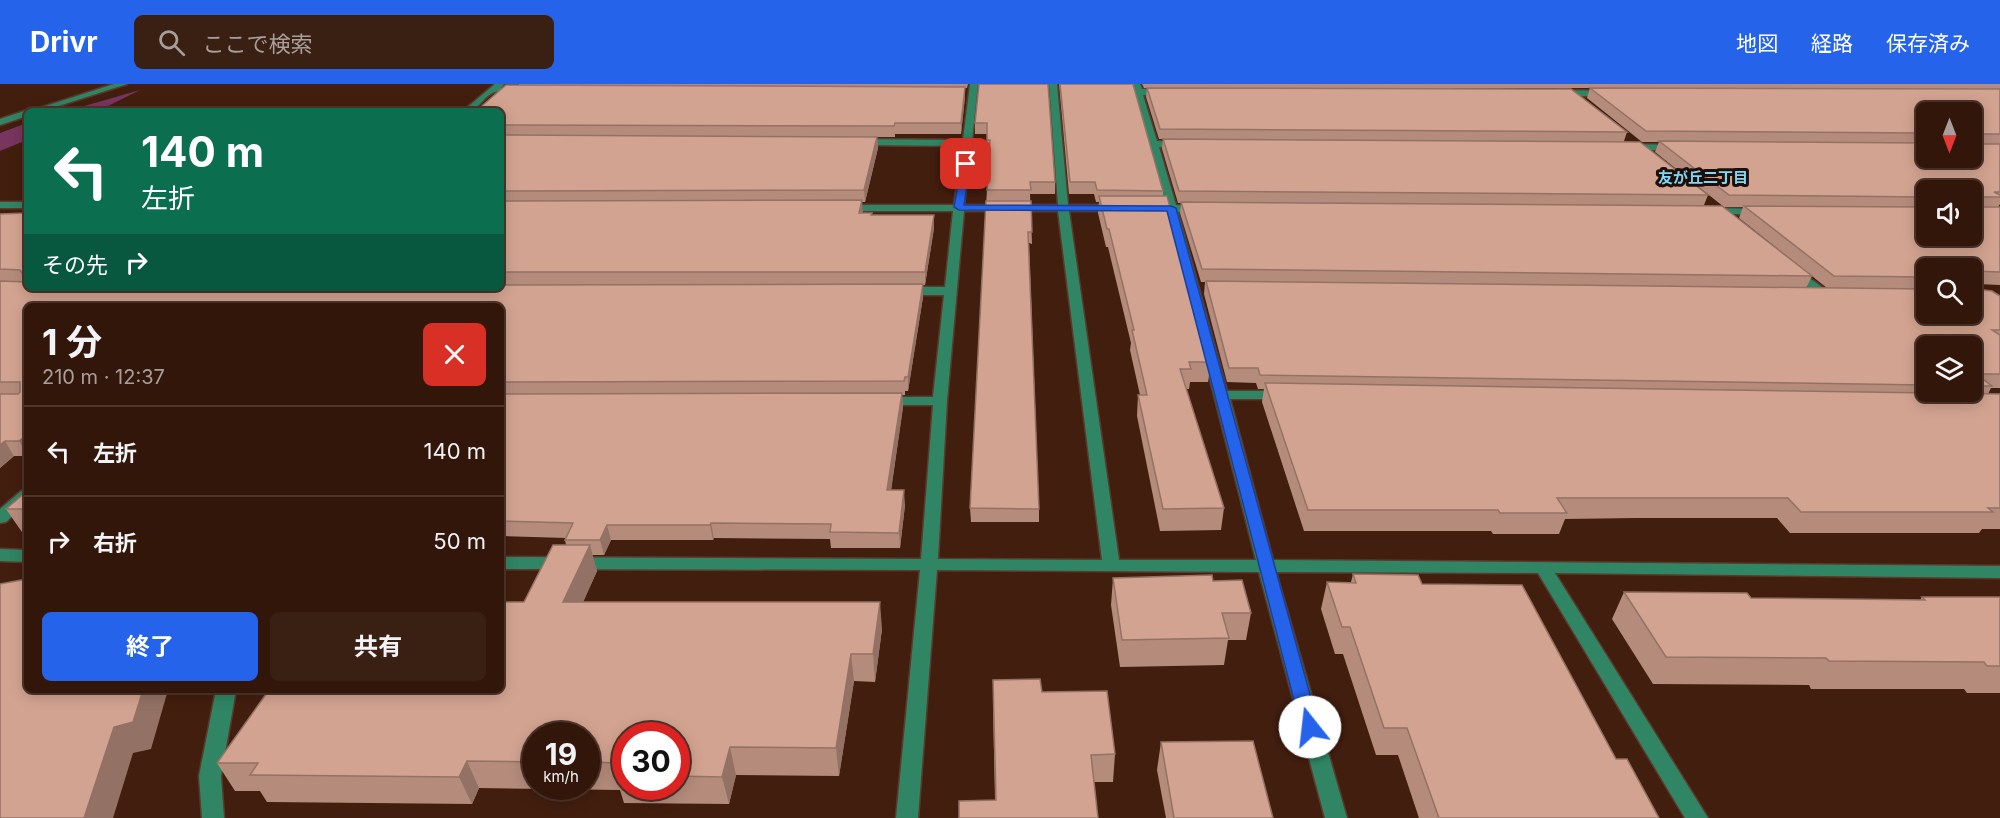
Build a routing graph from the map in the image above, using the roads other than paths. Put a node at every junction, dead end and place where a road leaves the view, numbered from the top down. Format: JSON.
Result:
{"nodes":[{"id":1,"x":123,"y":84,"type":"edge"},
{"id":2,"x":1053,"y":84,"type":"edge"},
{"id":3,"x":1561,"y":84,"type":"edge"},
{"id":4,"x":496,"y":87,"type":"edge"},
{"id":5,"x":974,"y":88,"type":"edge"},
{"id":6,"x":1137,"y":88,"type":"edge"},
{"id":7,"x":528,"y":90,"type":"edge"},
{"id":8,"x":1173,"y":92,"type":"edge"},
{"id":9,"x":962,"y":93,"type":"edge"},
{"id":10,"x":1549,"y":93,"type":"edge"},
{"id":11,"x":1572,"y":93,"type":"junction"},
{"id":12,"x":1620,"y":94,"type":"edge"},
{"id":13,"x":1589,"y":107,"type":"edge"},
{"id":14,"x":44,"y":108,"type":"edge"},
{"id":15,"x":471,"y":108,"type":"edge"},
{"id":16,"x":24,"y":114,"type":"edge"},
{"id":17,"x":0,"y":122,"type":"edge"},
{"id":18,"x":1623,"y":134,"type":"edge"},
{"id":19,"x":849,"y":142,"type":"edge"},
{"id":20,"x":969,"y":143,"type":"junction"},
{"id":21,"x":1152,"y":144,"type":"junction"},
{"id":22,"x":1187,"y":145,"type":"edge"},
{"id":23,"x":1617,"y":147,"type":"edge"},
{"id":24,"x":1640,"y":147,"type":"junction"},
{"id":25,"x":1688,"y":148,"type":"edge"},
{"id":26,"x":1659,"y":162,"type":"edge"},
{"id":27,"x":1704,"y":197,"type":"edge"},
{"id":28,"x":0,"y":204,"type":"edge"},
{"id":29,"x":24,"y":205,"type":"edge"},
{"id":30,"x":830,"y":207,"type":"edge"},
{"id":31,"x":959,"y":207,"type":"junction"},
{"id":32,"x":1063,"y":207,"type":"junction"},
{"id":33,"x":1171,"y":208,"type":"junction"},
{"id":34,"x":1207,"y":209,"type":"edge"},
{"id":35,"x":1698,"y":211,"type":"edge"},
{"id":36,"x":1722,"y":212,"type":"junction"},
{"id":37,"x":1770,"y":212,"type":"edge"},
{"id":38,"x":1740,"y":226,"type":"edge"},
{"id":39,"x":1786,"y":263,"type":"edge"},
{"id":40,"x":891,"y":291,"type":"edge"},
{"id":41,"x":950,"y":291,"type":"junction"},
{"id":42,"x":1798,"y":293,"type":"edge"},
{"id":43,"x":1222,"y":394,"type":"junction"},
{"id":44,"x":1293,"y":396,"type":"edge"},
{"id":45,"x":869,"y":401,"type":"edge"},
{"id":46,"x":940,"y":401,"type":"junction"},
{"id":47,"x":24,"y":497,"type":"edge"},
{"id":48,"x":0,"y":518,"type":"edge"},
{"id":49,"x":0,"y":555,"type":"edge"},
{"id":50,"x":24,"y":556,"type":"edge"},
{"id":51,"x":504,"y":563,"type":"edge"},
{"id":52,"x":1111,"y":564,"type":"junction"},
{"id":53,"x":929,"y":566,"type":"junction"},
{"id":54,"x":1266,"y":567,"type":"junction"},
{"id":55,"x":1543,"y":567,"type":"junction"},
{"id":56,"x":2000,"y":572,"type":"edge"},
{"id":57,"x":225,"y":693,"type":"edge"},
{"id":58,"x":213,"y":818,"type":"edge"},
{"id":59,"x":907,"y":818,"type":"edge"},
{"id":60,"x":1336,"y":818,"type":"edge"},
{"id":61,"x":1697,"y":818,"type":"edge"}],
"edges":[{"from":1,"to":14,"type":"street"},
{"from":2,"to":32,"type":"street"},
{"from":3,"to":11,"type":"street"},
{"from":4,"to":7,"type":"street"},
{"from":4,"to":15,"type":"street"},
{"from":5,"to":9,"type":"street"},
{"from":5,"to":20,"type":"street"},
{"from":6,"to":8,"type":"street"},
{"from":6,"to":21,"type":"street"},
{"from":10,"to":11,"type":"street"},
{"from":11,"to":12,"type":"street"},
{"from":11,"to":13,"type":"street"},
{"from":16,"to":17,"type":"street"},
{"from":18,"to":24,"type":"street"},
{"from":19,"to":20,"type":"street"},
{"from":20,"to":31,"type":"street"},
{"from":21,"to":22,"type":"street"},
{"from":21,"to":33,"type":"street"},
{"from":23,"to":24,"type":"street"},
{"from":24,"to":25,"type":"street"},
{"from":24,"to":26,"type":"street"},
{"from":27,"to":36,"type":"street"},
{"from":28,"to":29,"type":"street"},
{"from":30,"to":31,"type":"street"},
{"from":31,"to":32,"type":"street"},
{"from":31,"to":41,"type":"street"},
{"from":32,"to":33,"type":"street"},
{"from":32,"to":52,"type":"street"},
{"from":33,"to":34,"type":"street"},
{"from":33,"to":43,"type":"street"},
{"from":35,"to":36,"type":"street"},
{"from":36,"to":37,"type":"street"},
{"from":36,"to":38,"type":"street"},
{"from":39,"to":42,"type":"street"},
{"from":40,"to":41,"type":"street"},
{"from":41,"to":46,"type":"street"},
{"from":43,"to":44,"type":"street"},
{"from":43,"to":54,"type":"street"},
{"from":45,"to":46,"type":"street"},
{"from":46,"to":53,"type":"street"},
{"from":47,"to":48,"type":"street"},
{"from":49,"to":50,"type":"street"},
{"from":51,"to":53,"type":"street"},
{"from":52,"to":53,"type":"street"},
{"from":52,"to":54,"type":"street"},
{"from":53,"to":59,"type":"street"},
{"from":54,"to":55,"type":"street"},
{"from":54,"to":60,"type":"street"},
{"from":55,"to":56,"type":"street"},
{"from":55,"to":61,"type":"street"},
{"from":57,"to":58,"type":"street"}]}
